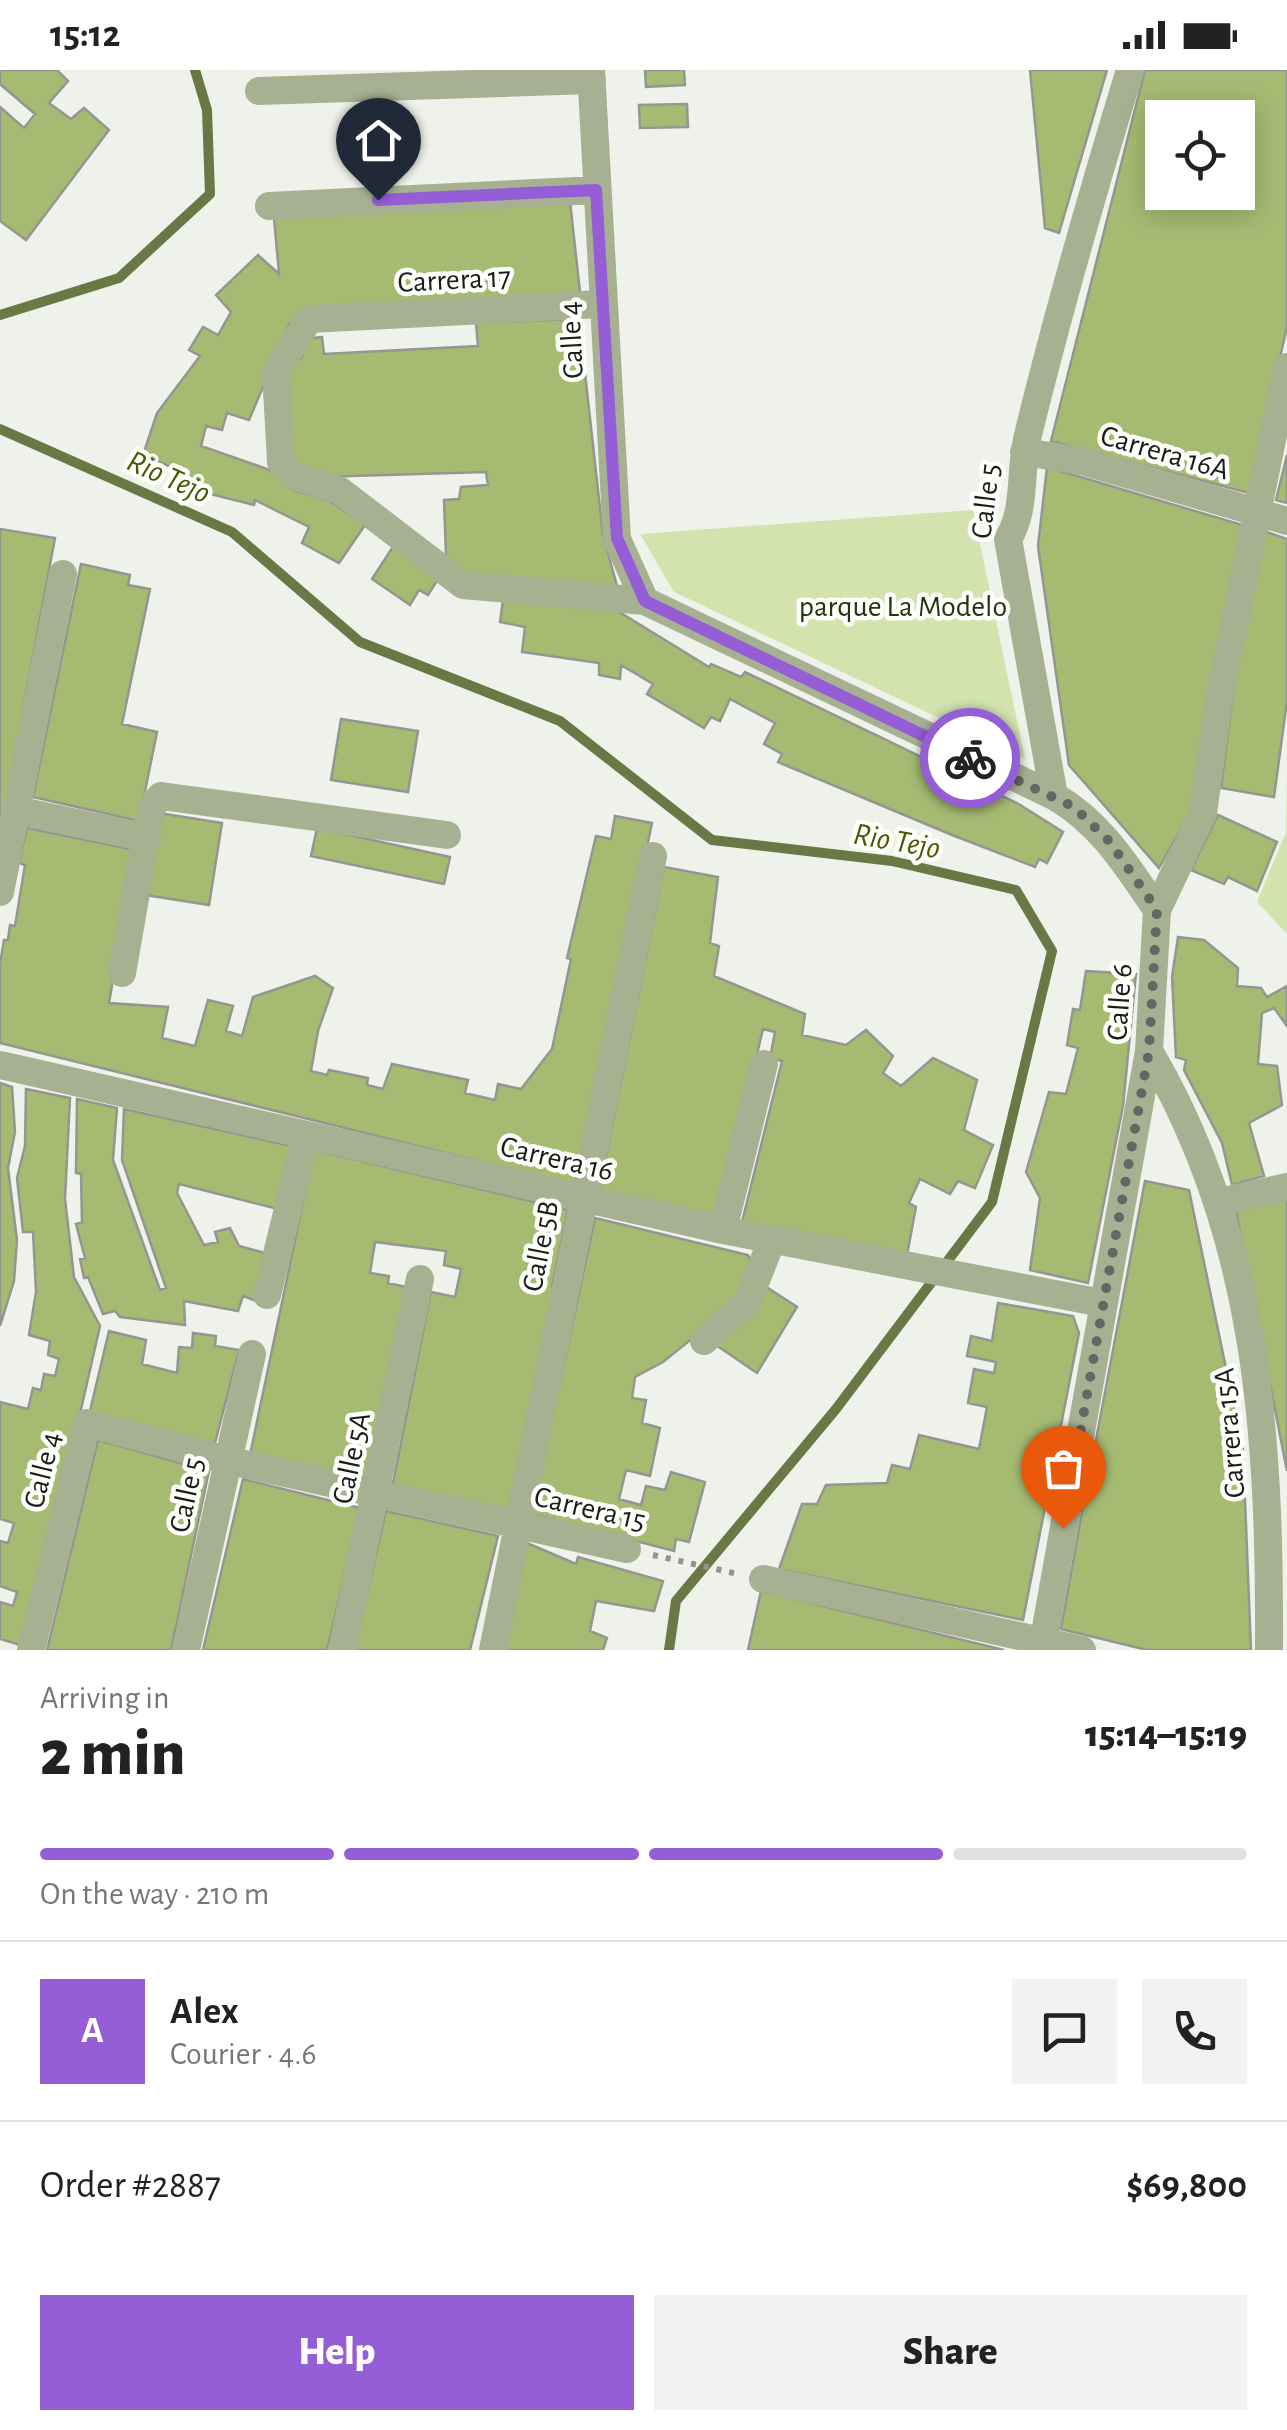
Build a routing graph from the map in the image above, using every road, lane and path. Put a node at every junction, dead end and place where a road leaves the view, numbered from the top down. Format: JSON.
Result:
{"nodes":[{"id":1,"x":1130,"y":70,"type":"edge"},
{"id":2,"x":592,"y":75,"type":"edge"},
{"id":3,"x":259,"y":91,"type":"dead end"},
{"id":4,"x":596,"y":190,"type":"junction"},
{"id":5,"x":269,"y":206,"type":"dead end"},
{"id":6,"x":601,"y":304,"type":"junction"},
{"id":7,"x":1287,"y":367,"type":"edge"},
{"id":8,"x":1024,"y":452,"type":"junction"},
{"id":9,"x":1254,"y":512,"type":"junction"},
{"id":10,"x":1287,"y":521,"type":"edge"},
{"id":11,"x":63,"y":574,"type":"dead end"},
{"id":12,"x":645,"y":601,"type":"junction"},
{"id":13,"x":1054,"y":796,"type":"junction"},
{"id":14,"x":16,"y":810,"type":"junction"},
{"id":15,"x":447,"y":835,"type":"dead end"},
{"id":16,"x":146,"y":838,"type":"junction"},
{"id":17,"x":5,"y":840,"type":"edge"},
{"id":18,"x":653,"y":856,"type":"dead end"},
{"id":19,"x":0,"y":892,"type":"edge"},
{"id":20,"x":1157,"y":910,"type":"junction"},
{"id":21,"x":122,"y":973,"type":"dead end"},
{"id":22,"x":1149,"y":1051,"type":"junction"},
{"id":23,"x":764,"y":1064,"type":"dead end"},
{"id":24,"x":0,"y":1065,"type":"edge"},
{"id":25,"x":306,"y":1135,"type":"junction"},
{"id":26,"x":1287,"y":1187,"type":"edge"},
{"id":27,"x":582,"y":1197,"type":"junction"},
{"id":28,"x":1220,"y":1202,"type":"junction"},
{"id":29,"x":724,"y":1230,"type":"junction"},
{"id":30,"x":772,"y":1240,"type":"junction"},
{"id":31,"x":420,"y":1279,"type":"dead end"},
{"id":32,"x":267,"y":1294,"type":"dead end"},
{"id":33,"x":1102,"y":1303,"type":"junction"},
{"id":34,"x":704,"y":1341,"type":"dead end"},
{"id":35,"x":252,"y":1354,"type":"dead end"},
{"id":36,"x":87,"y":1422,"type":"joint"},
{"id":37,"x":226,"y":1460,"type":"junction"},
{"id":38,"x":378,"y":1492,"type":"junction"},
{"id":39,"x":518,"y":1524,"type":"junction"},
{"id":40,"x":628,"y":1549,"type":"joint"},
{"id":41,"x":763,"y":1579,"type":"joint"},
{"id":42,"x":1275,"y":1639,"type":"edge"},
{"id":43,"x":1042,"y":1646,"type":"edge"},
{"id":44,"x":31,"y":1650,"type":"edge"},
{"id":45,"x":186,"y":1650,"type":"edge"},
{"id":46,"x":342,"y":1650,"type":"edge"},
{"id":47,"x":494,"y":1650,"type":"edge"},
{"id":48,"x":1082,"y":1650,"type":"edge"}],
"edges":[{"from":1,"to":8,"type":"street","name":"Calle 5"},
{"from":2,"to":3,"type":"street"},
{"from":2,"to":4,"type":"street","name":"Calle 4"},
{"from":4,"to":5,"type":"street"},
{"from":4,"to":6,"type":"street","name":"Calle 4"},
{"from":6,"to":12,"type":"street","name":"Calle 4"},
{"from":6,"to":12,"type":"street","name":"Carrera 17"},
{"from":7,"to":9,"type":"street","name":"Calle 6"},
{"from":8,"to":9,"type":"street","name":"Carrera 16A"},
{"from":8,"to":13,"type":"street","name":"Calle 5"},
{"from":9,"to":10,"type":"street","name":"Carrera 16A"},
{"from":9,"to":20,"type":"street","name":"Calle 6"},
{"from":11,"to":14,"type":"street"},
{"from":12,"to":13,"type":"street"},
{"from":13,"to":20,"type":"street"},
{"from":14,"to":16,"type":"street"},
{"from":14,"to":17,"type":"street"},
{"from":15,"to":16,"type":"street"},
{"from":16,"to":21,"type":"street"},
{"from":17,"to":19,"type":"street"},
{"from":18,"to":27,"type":"street","name":"Calle 5B"},
{"from":20,"to":22,"type":"street","name":"Calle 6"},
{"from":22,"to":28,"type":"street","name":"Carrera 15A"},
{"from":22,"to":33,"type":"street","name":"Calle 6"},
{"from":23,"to":29,"type":"street"},
{"from":24,"to":25,"type":"street","name":"Carrera 16"},
{"from":25,"to":27,"type":"street","name":"Carrera 16"},
{"from":25,"to":32,"type":"street"},
{"from":26,"to":28,"type":"street"},
{"from":27,"to":29,"type":"street","name":"Carrera 16"},
{"from":27,"to":39,"type":"street","name":"Calle 5B"},
{"from":28,"to":42,"type":"street","name":"Carrera 15A"},
{"from":29,"to":30,"type":"street","name":"Carrera 16"},
{"from":30,"to":33,"type":"street","name":"Carrera 16"},
{"from":30,"to":34,"type":"street"},
{"from":31,"to":38,"type":"street","name":"Calle 5A"},
{"from":33,"to":43,"type":"street","name":"Calle 6"},
{"from":35,"to":37,"type":"street","name":"Calle 5"},
{"from":36,"to":37,"type":"street","name":"Carrera 15"},
{"from":36,"to":44,"type":"street","name":"Calle 4"},
{"from":37,"to":38,"type":"street","name":"Carrera 15"},
{"from":37,"to":45,"type":"street","name":"Calle 5"},
{"from":38,"to":39,"type":"street","name":"Carrera 15"},
{"from":38,"to":46,"type":"street","name":"Calle 5A"},
{"from":39,"to":40,"type":"street","name":"Carrera 15"},
{"from":39,"to":47,"type":"street","name":"Calle 5B"},
{"from":40,"to":41,"type":"path","name":"Carrera 15"},
{"from":41,"to":43,"type":"street"},
{"from":43,"to":48,"type":"street"}]}
